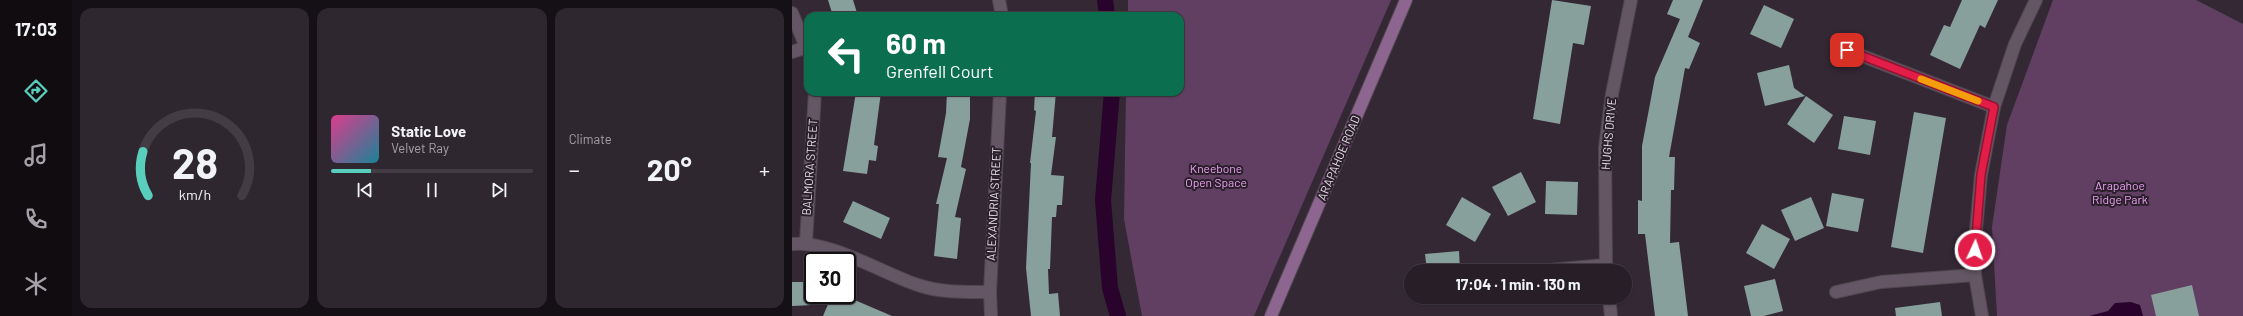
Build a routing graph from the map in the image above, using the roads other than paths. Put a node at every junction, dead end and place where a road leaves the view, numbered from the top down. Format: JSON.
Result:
{"nodes":[{"id":1,"x":999,"y":0,"type":"edge"},
{"id":2,"x":1406,"y":0,"type":"edge"},
{"id":3,"x":1631,"y":0,"type":"edge"},
{"id":4,"x":2036,"y":0,"type":"edge"},
{"id":5,"x":1001,"y":12,"type":"edge"},
{"id":6,"x":792,"y":13,"type":"edge"},
{"id":7,"x":804,"y":43,"type":"edge"},
{"id":8,"x":804,"y":50,"type":"edge"},
{"id":9,"x":1847,"y":50,"type":"dead end"},
{"id":10,"x":792,"y":52,"type":"edge"},
{"id":11,"x":815,"y":96,"type":"edge"},
{"id":12,"x":1000,"y":96,"type":"edge"},
{"id":13,"x":1994,"y":107,"type":"junction"},
{"id":14,"x":806,"y":242,"type":"junction"},
{"id":15,"x":792,"y":244,"type":"edge"},
{"id":16,"x":1606,"y":264,"type":"edge"},
{"id":17,"x":1975,"y":275,"type":"junction"},
{"id":18,"x":990,"y":292,"type":"junction"},
{"id":19,"x":1836,"y":292,"type":"dead end"},
{"id":20,"x":1610,"y":304,"type":"edge"},
{"id":21,"x":991,"y":316,"type":"edge"},
{"id":22,"x":1271,"y":316,"type":"edge"},
{"id":23,"x":1612,"y":316,"type":"edge"},
{"id":24,"x":1982,"y":316,"type":"edge"}],
"edges":[{"from":1,"to":5,"type":"street"},
{"from":2,"to":22,"type":"main road","name":"ARAPAHOE ROAD"},
{"from":3,"to":16,"type":"street","name":"HUGHS DRIVE"},
{"from":4,"to":13,"type":"street"},
{"from":6,"to":7,"type":"street"},
{"from":8,"to":10,"type":"street"},
{"from":9,"to":13,"type":"street"},
{"from":11,"to":14,"type":"street","name":"BALMORA STREET"},
{"from":12,"to":18,"type":"street","name":"ALEXANDRIA STREET"},
{"from":13,"to":17,"type":"street"},
{"from":14,"to":15,"type":"street"},
{"from":14,"to":18,"type":"street"},
{"from":17,"to":19,"type":"street"},
{"from":17,"to":24,"type":"street"},
{"from":18,"to":21,"type":"street","name":"ALEXANDRIA STREET"},
{"from":20,"to":23,"type":"street"}]}
